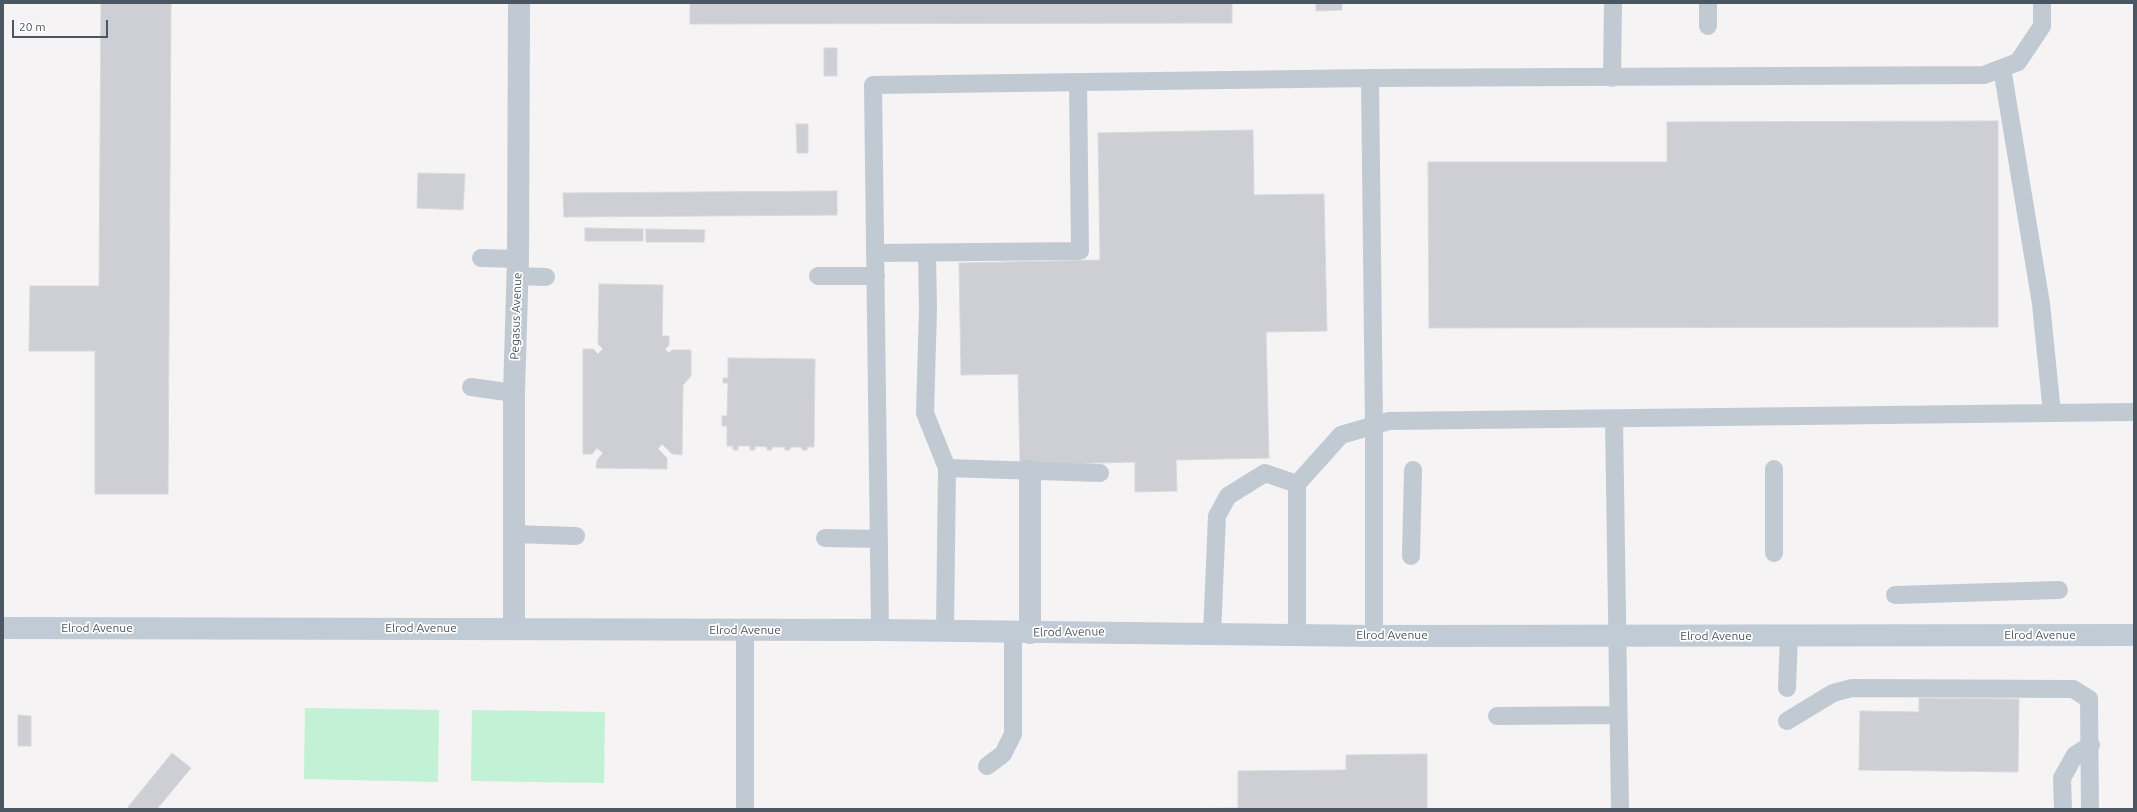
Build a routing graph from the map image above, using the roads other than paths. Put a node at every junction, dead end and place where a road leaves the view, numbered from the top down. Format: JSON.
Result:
{"nodes":[{"id":1,"x":519,"y":3,"type":"edge"},
{"id":2,"x":1613,"y":3,"type":"edge"},
{"id":3,"x":1708,"y":3,"type":"edge"},
{"id":4,"x":2042,"y":3,"type":"edge"},
{"id":5,"x":1708,"y":26,"type":"dead end"},
{"id":6,"x":2002,"y":68,"type":"junction"},
{"id":7,"x":1370,"y":78,"type":"junction"},
{"id":8,"x":1612,"y":78,"type":"junction"},
{"id":9,"x":1078,"y":82,"type":"junction"},
{"id":10,"x":876,"y":253,"type":"junction"},
{"id":11,"x":927,"y":253,"type":"junction"},
{"id":12,"x":481,"y":258,"type":"dead end"},
{"id":13,"x":517,"y":268,"type":"junction"},
{"id":14,"x":818,"y":276,"type":"dead end"},
{"id":15,"x":876,"y":276,"type":"junction"},
{"id":16,"x":546,"y":277,"type":"dead end"},
{"id":17,"x":471,"y":387,"type":"dead end"},
{"id":18,"x":514,"y":393,"type":"junction"},
{"id":19,"x":2134,"y":412,"type":"edge"},
{"id":20,"x":2052,"y":413,"type":"junction"},
{"id":21,"x":1614,"y":419,"type":"junction"},
{"id":22,"x":1374,"y":427,"type":"junction"},
{"id":23,"x":947,"y":468,"type":"junction"},
{"id":24,"x":1774,"y":469,"type":"dead end"},
{"id":25,"x":1413,"y":470,"type":"dead end"},
{"id":26,"x":1030,"y":471,"type":"junction"},
{"id":27,"x":1100,"y":473,"type":"dead end"},
{"id":28,"x":1296,"y":484,"type":"junction"},
{"id":29,"x":513,"y":534,"type":"junction"},
{"id":30,"x":576,"y":536,"type":"dead end"},
{"id":31,"x":825,"y":538,"type":"dead end"},
{"id":32,"x":879,"y":539,"type":"junction"},
{"id":33,"x":1774,"y":553,"type":"dead end"},
{"id":34,"x":1411,"y":556,"type":"dead end"},
{"id":35,"x":2059,"y":590,"type":"dead end"},
{"id":36,"x":1895,"y":595,"type":"dead end"},
{"id":37,"x":3,"y":628,"type":"edge"},
{"id":38,"x":514,"y":628,"type":"junction"},
{"id":39,"x":745,"y":630,"type":"junction"},
{"id":40,"x":880,"y":630,"type":"junction"},
{"id":41,"x":945,"y":630,"type":"junction"},
{"id":42,"x":1022,"y":633,"type":"junction"},
{"id":43,"x":1212,"y":634,"type":"junction"},
{"id":44,"x":1297,"y":634,"type":"junction"},
{"id":45,"x":1619,"y":635,"type":"junction"},
{"id":46,"x":2134,"y":635,"type":"edge"},
{"id":47,"x":1374,"y":636,"type":"junction"},
{"id":48,"x":1789,"y":636,"type":"junction"},
{"id":49,"x":1787,"y":688,"type":"dead end"},
{"id":50,"x":1618,"y":715,"type":"junction"},
{"id":51,"x":1497,"y":716,"type":"dead end"},
{"id":52,"x":1787,"y":722,"type":"dead end"},
{"id":53,"x":2091,"y":745,"type":"junction"},
{"id":54,"x":987,"y":766,"type":"dead end"},
{"id":55,"x":745,"y":809,"type":"edge"},
{"id":56,"x":1620,"y":809,"type":"edge"},
{"id":57,"x":2063,"y":809,"type":"edge"},
{"id":58,"x":2090,"y":809,"type":"edge"}],
"edges":[{"from":1,"to":13,"type":"street","name":"Pegasus Avenue"},
{"from":2,"to":8,"type":"lane"},
{"from":3,"to":5,"type":"lane"},
{"from":4,"to":6,"type":"lane"},
{"from":6,"to":8,"type":"lane"},
{"from":6,"to":20,"type":"lane"},
{"from":7,"to":8,"type":"lane"},
{"from":7,"to":9,"type":"lane"},
{"from":7,"to":22,"type":"lane"},
{"from":9,"to":10,"type":"lane"},
{"from":9,"to":11,"type":"lane"},
{"from":10,"to":11,"type":"lane"},
{"from":10,"to":15,"type":"lane"},
{"from":11,"to":23,"type":"lane"},
{"from":12,"to":13,"type":"lane"},
{"from":13,"to":16,"type":"lane"},
{"from":13,"to":18,"type":"street","name":"Pegasus Avenue"},
{"from":14,"to":15,"type":"lane"},
{"from":15,"to":32,"type":"lane"},
{"from":17,"to":18,"type":"lane"},
{"from":18,"to":29,"type":"street","name":"Pegasus Avenue"},
{"from":19,"to":20,"type":"lane"},
{"from":20,"to":21,"type":"lane"},
{"from":21,"to":22,"type":"lane"},
{"from":21,"to":45,"type":"lane"},
{"from":22,"to":28,"type":"lane"},
{"from":22,"to":47,"type":"lane"},
{"from":23,"to":26,"type":"lane"},
{"from":23,"to":41,"type":"lane"},
{"from":24,"to":33,"type":"lane"},
{"from":25,"to":34,"type":"lane"},
{"from":26,"to":27,"type":"lane"},
{"from":26,"to":42,"type":"street"},
{"from":28,"to":43,"type":"lane"},
{"from":28,"to":44,"type":"lane"},
{"from":29,"to":30,"type":"lane"},
{"from":29,"to":38,"type":"street","name":"Pegasus Avenue"},
{"from":31,"to":32,"type":"lane"},
{"from":32,"to":40,"type":"lane"},
{"from":35,"to":36,"type":"lane"},
{"from":37,"to":38,"type":"street","name":"Elrod Avenue"},
{"from":38,"to":39,"type":"street","name":"Elrod Avenue"},
{"from":39,"to":40,"type":"street","name":"Elrod Avenue"},
{"from":39,"to":55,"type":"lane"},
{"from":40,"to":41,"type":"street","name":"Elrod Avenue"},
{"from":41,"to":42,"type":"street","name":"Elrod Avenue"},
{"from":42,"to":43,"type":"street","name":"Elrod Avenue"},
{"from":42,"to":54,"type":"lane"},
{"from":43,"to":44,"type":"street","name":"Elrod Avenue"},
{"from":44,"to":47,"type":"street","name":"Elrod Avenue"},
{"from":45,"to":47,"type":"street","name":"Elrod Avenue"},
{"from":45,"to":48,"type":"street","name":"Elrod Avenue"},
{"from":45,"to":50,"type":"lane"},
{"from":46,"to":48,"type":"street","name":"Elrod Avenue"},
{"from":48,"to":49,"type":"lane"},
{"from":50,"to":51,"type":"lane"},
{"from":50,"to":56,"type":"lane"},
{"from":52,"to":53,"type":"lane"},
{"from":53,"to":57,"type":"lane"},
{"from":53,"to":58,"type":"lane"}]}
